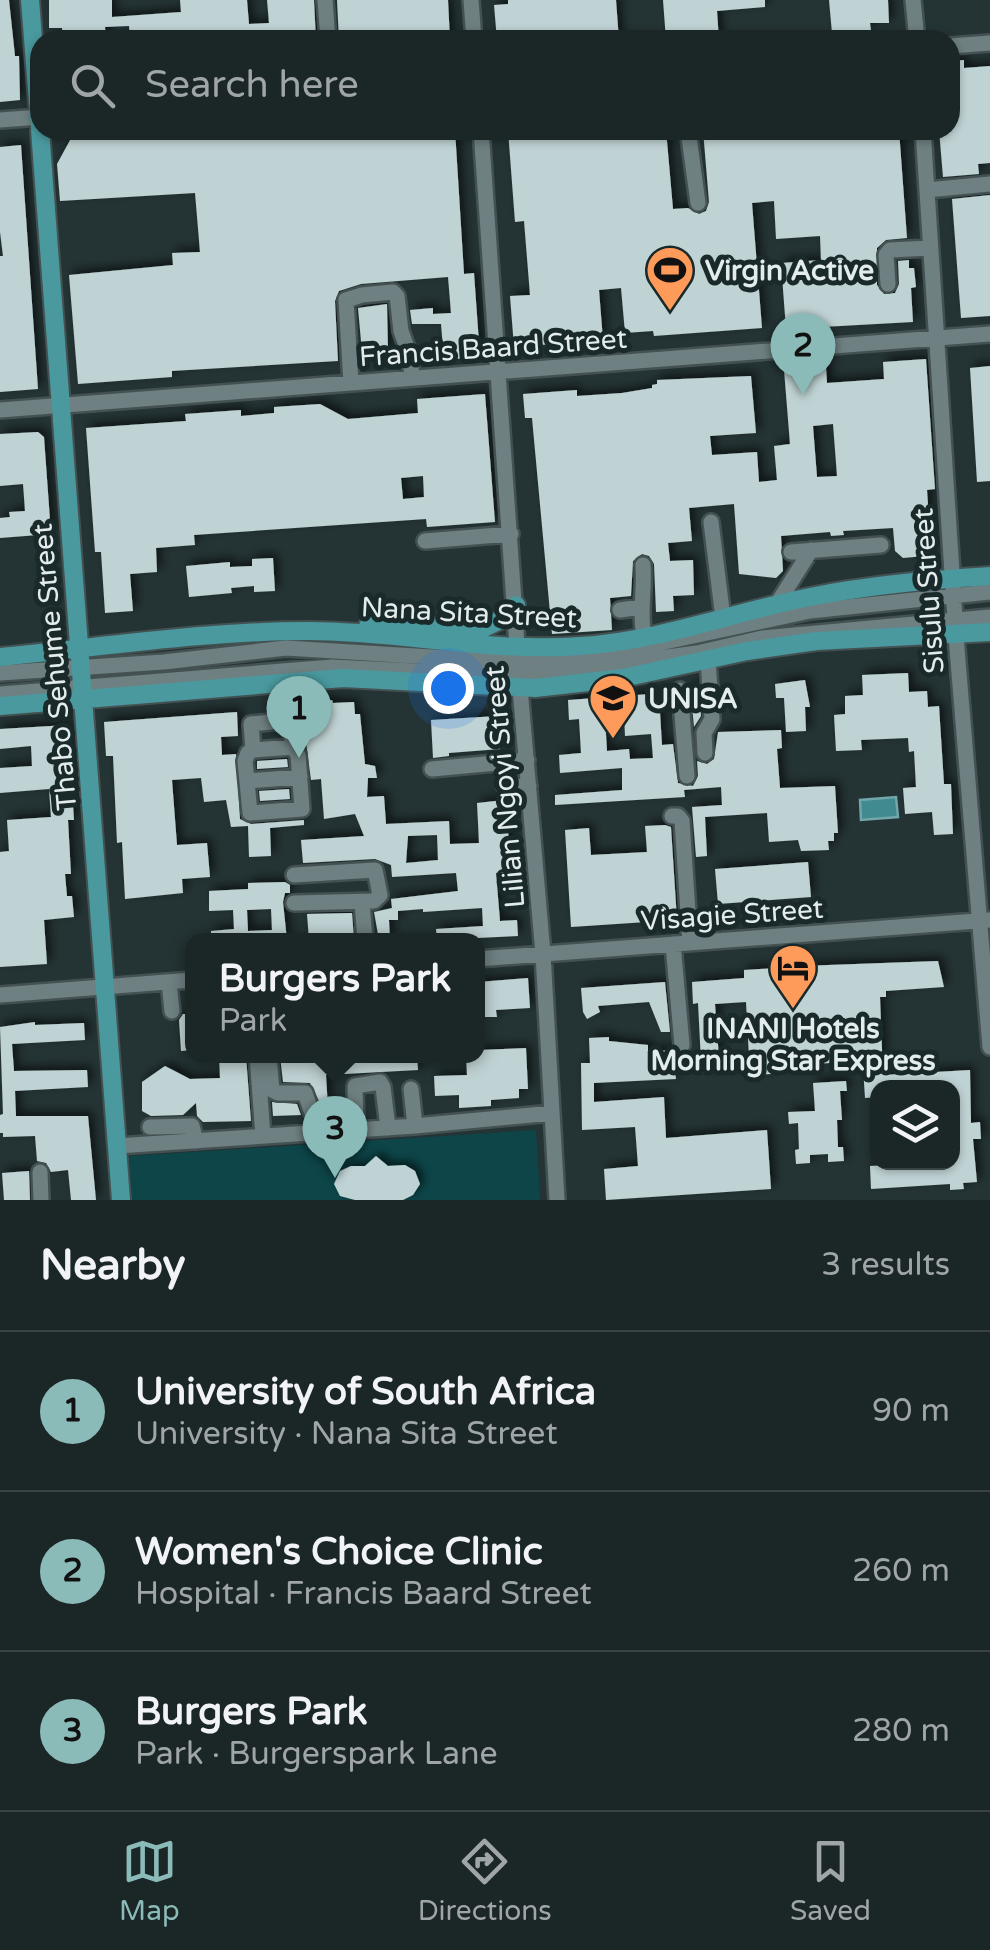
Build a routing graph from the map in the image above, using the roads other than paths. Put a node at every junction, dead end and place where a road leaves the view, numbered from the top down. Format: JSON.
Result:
{"nodes":[{"id":1,"x":30,"y":0,"type":"edge"},
{"id":2,"x":325,"y":0,"type":"edge"},
{"id":3,"x":470,"y":0,"type":"edge"},
{"id":4,"x":913,"y":0,"type":"edge"},
{"id":5,"x":33,"y":30,"type":"edge"},
{"id":6,"x":327,"y":30,"type":"edge"},
{"id":7,"x":473,"y":30,"type":"edge"},
{"id":8,"x":915,"y":30,"type":"edge"},
{"id":9,"x":990,"y":42,"type":"edge"},
{"id":10,"x":960,"y":45,"type":"edge"},
{"id":11,"x":30,"y":118,"type":"edge"},
{"id":12,"x":0,"y":120,"type":"edge"},
{"id":13,"x":41,"y":140,"type":"edge"},
{"id":14,"x":482,"y":140,"type":"edge"},
{"id":15,"x":689,"y":140,"type":"edge"},
{"id":16,"x":923,"y":140,"type":"edge"},
{"id":17,"x":990,"y":184,"type":"edge"},
{"id":18,"x":926,"y":190,"type":"junction"},
{"id":19,"x":698,"y":203,"type":"dead end"},
{"id":20,"x":930,"y":248,"type":"junction"},
{"id":21,"x":888,"y":284,"type":"dead end"},
{"id":22,"x":990,"y":334,"type":"edge"},
{"id":23,"x":936,"y":338,"type":"junction"},
{"id":24,"x":500,"y":372,"type":"junction"},
{"id":25,"x":412,"y":378,"type":"junction"},
{"id":26,"x":351,"y":383,"type":"junction"},
{"id":27,"x":60,"y":405,"type":"junction"},
{"id":28,"x":0,"y":410,"type":"edge"},
{"id":29,"x":711,"y":522,"type":"dead end"},
{"id":30,"x":511,"y":534,"type":"junction"},
{"id":31,"x":425,"y":541,"type":"dead end"},
{"id":32,"x":881,"y":545,"type":"dead end"},
{"id":33,"x":811,"y":550,"type":"junction"},
{"id":34,"x":791,"y":552,"type":"dead end"},
{"id":35,"x":644,"y":566,"type":"dead end"},
{"id":36,"x":990,"y":576,"type":"edge"},
{"id":37,"x":953,"y":586,"type":"junction"},
{"id":38,"x":990,"y":592,"type":"edge"},
{"id":39,"x":777,"y":604,"type":"junction"},
{"id":40,"x":516,"y":605,"type":"junction"},
{"id":41,"x":642,"y":607,"type":"junction"},
{"id":42,"x":620,"y":610,"type":"dead end"},
{"id":43,"x":990,"y":617,"type":"edge"},
{"id":44,"x":723,"y":618,"type":"junction"},
{"id":45,"x":956,"y":627,"type":"junction"},
{"id":46,"x":313,"y":631,"type":"junction"},
{"id":47,"x":990,"y":632,"type":"edge"},
{"id":48,"x":644,"y":636,"type":"junction"},
{"id":49,"x":0,"y":656,"type":"edge"},
{"id":50,"x":708,"y":660,"type":"junction"},
{"id":51,"x":519,"y":668,"type":"junction"},
{"id":52,"x":0,"y":672,"type":"edge"},
{"id":53,"x":82,"y":676,"type":"junction"},
{"id":54,"x":279,"y":681,"type":"junction"},
{"id":55,"x":680,"y":690,"type":"dead end"},
{"id":56,"x":0,"y":694,"type":"edge"},
{"id":57,"x":0,"y":706,"type":"edge"},
{"id":58,"x":283,"y":720,"type":"junction"},
{"id":59,"x":704,"y":733,"type":"junction"},
{"id":60,"x":684,"y":736,"type":"junction"},
{"id":61,"x":292,"y":748,"type":"junction"},
{"id":62,"x":253,"y":750,"type":"junction"},
{"id":63,"x":705,"y":753,"type":"dead end"},
{"id":64,"x":527,"y":760,"type":"junction"},
{"id":65,"x":432,"y":769,"type":"dead end"},
{"id":66,"x":688,"y":776,"type":"dead end"},
{"id":67,"x":300,"y":777,"type":"junction"},
{"id":68,"x":247,"y":781,"type":"junction"},
{"id":69,"x":529,"y":786,"type":"junction"},
{"id":70,"x":505,"y":787,"type":"dead end"},
{"id":71,"x":672,"y":816,"type":"dead end"},
{"id":72,"x":294,"y":875,"type":"dead end"},
{"id":73,"x":362,"y":902,"type":"junction"},
{"id":74,"x":294,"y":903,"type":"dead end"},
{"id":75,"x":984,"y":921,"type":"edge"},
{"id":76,"x":364,"y":933,"type":"edge"},
{"id":77,"x":681,"y":943,"type":"junction"},
{"id":78,"x":543,"y":954,"type":"junction"},
{"id":79,"x":485,"y":958,"type":"edge"},
{"id":80,"x":185,"y":981,"type":"edge"},
{"id":81,"x":169,"y":982,"type":"junction"},
{"id":82,"x":107,"y":986,"type":"junction"},
{"id":83,"x":0,"y":995,"type":"edge"},
{"id":84,"x":172,"y":1011,"type":"dead end"},
{"id":85,"x":682,"y":1045,"type":"dead end"},
{"id":86,"x":990,"y":1047,"type":"edge"},
{"id":87,"x":258,"y":1063,"type":"edge"},
{"id":88,"x":270,"y":1063,"type":"edge"},
{"id":89,"x":411,"y":1090,"type":"dead end"},
{"id":90,"x":552,"y":1113,"type":"junction"},
{"id":91,"x":415,"y":1126,"type":"junction"},
{"id":92,"x":150,"y":1127,"type":"dead end"},
{"id":93,"x":388,"y":1128,"type":"junction"},
{"id":94,"x":356,"y":1130,"type":"junction"},
{"id":95,"x":322,"y":1132,"type":"junction"},
{"id":96,"x":263,"y":1136,"type":"junction"},
{"id":97,"x":196,"y":1141,"type":"junction"},
{"id":98,"x":118,"y":1146,"type":"junction"},
{"id":99,"x":59,"y":1181,"type":"dead end"},
{"id":100,"x":41,"y":1200,"type":"edge"},
{"id":101,"x":121,"y":1200,"type":"edge"},
{"id":102,"x":558,"y":1200,"type":"edge"}],
"edges":[{"from":1,"to":5,"type":"main road","name":"Thabo Sehume Street"},
{"from":2,"to":6,"type":"street"},
{"from":3,"to":7,"type":"street"},
{"from":4,"to":8,"type":"street"},
{"from":9,"to":10,"type":"street"},
{"from":11,"to":12,"type":"street"},
{"from":13,"to":27,"type":"main road","name":"Thabo Sehume Street"},
{"from":14,"to":24,"type":"street","name":"Lilian Ngoyi Street"},
{"from":15,"to":19,"type":"street"},
{"from":16,"to":18,"type":"street","name":"Sisulu Street"},
{"from":17,"to":18,"type":"street"},
{"from":18,"to":20,"type":"street","name":"Sisulu Street"},
{"from":20,"to":21,"type":"street"},
{"from":20,"to":23,"type":"street","name":"Sisulu Street"},
{"from":22,"to":23,"type":"street","name":"Francis Baard Street"},
{"from":23,"to":24,"type":"street","name":"Francis Baard Street"},
{"from":23,"to":37,"type":"street","name":"Sisulu Street"},
{"from":24,"to":25,"type":"street","name":"Francis Baard Street"},
{"from":24,"to":30,"type":"street","name":"Lilian Ngoyi Street"},
{"from":25,"to":26,"type":"street","name":"Francis Baard Street"},
{"from":25,"to":26,"type":"street"},
{"from":26,"to":27,"type":"street","name":"Francis Baard Street"},
{"from":27,"to":28,"type":"street","name":"Francis Baard Street"},
{"from":27,"to":53,"type":"main road","name":"Thabo Sehume Street"},
{"from":29,"to":44,"type":"street"},
{"from":30,"to":31,"type":"street"},
{"from":30,"to":40,"type":"street","name":"Lilian Ngoyi Street"},
{"from":32,"to":33,"type":"street"},
{"from":33,"to":34,"type":"street"},
{"from":33,"to":39,"type":"street"},
{"from":35,"to":41,"type":"street"},
{"from":36,"to":37,"type":"main road","name":"Nana Sita Street"},
{"from":37,"to":38,"type":"street"},
{"from":37,"to":39,"type":"main road","name":"Nana Sita Street"},
{"from":37,"to":45,"type":"street","name":"Sisulu Street"},
{"from":37,"to":51,"type":"street"},
{"from":39,"to":44,"type":"main road","name":"Nana Sita Street"},
{"from":40,"to":46,"type":"main road"},
{"from":40,"to":51,"type":"street","name":"Lilian Ngoyi Street"},
{"from":41,"to":42,"type":"street"},
{"from":41,"to":48,"type":"street"},
{"from":43,"to":45,"type":"street"},
{"from":44,"to":48,"type":"main road","name":"Nana Sita Street"},
{"from":45,"to":47,"type":"main road","name":"Nana Sita Street"},
{"from":45,"to":50,"type":"main road","name":"Nana Sita Street"},
{"from":45,"to":51,"type":"street"},
{"from":45,"to":75,"type":"street","name":"Sisulu Street"},
{"from":46,"to":51,"type":"main road","name":"Nana Sita Street"},
{"from":46,"to":53,"type":"main road","name":"Nana Sita Street"},
{"from":48,"to":51,"type":"main road","name":"Nana Sita Street"},
{"from":49,"to":53,"type":"main road","name":"Nana Sita Street"},
{"from":50,"to":51,"type":"main road","name":"Nana Sita Street"},
{"from":50,"to":59,"type":"street"},
{"from":51,"to":53,"type":"street"},
{"from":51,"to":53,"type":"street"},
{"from":51,"to":54,"type":"main road","name":"Nana Sita Street"},
{"from":51,"to":64,"type":"street","name":"Lilian Ngoyi Street"},
{"from":52,"to":53,"type":"street"},
{"from":53,"to":54,"type":"main road","name":"Nana Sita Street"},
{"from":53,"to":56,"type":"street"},
{"from":53,"to":57,"type":"main road","name":"Nana Sita Street"},
{"from":53,"to":82,"type":"main road","name":"Thabo Sehume Street"},
{"from":54,"to":58,"type":"street"},
{"from":55,"to":60,"type":"street"},
{"from":58,"to":61,"type":"street"},
{"from":58,"to":62,"type":"street"},
{"from":59,"to":60,"type":"street"},
{"from":59,"to":63,"type":"street"},
{"from":60,"to":66,"type":"street"},
{"from":61,"to":62,"type":"street"},
{"from":61,"to":67,"type":"street"},
{"from":62,"to":68,"type":"street"},
{"from":64,"to":65,"type":"street"},
{"from":64,"to":69,"type":"street","name":"Lilian Ngoyi Street"},
{"from":67,"to":68,"type":"street"},
{"from":67,"to":68,"type":"street"},
{"from":69,"to":70,"type":"street"},
{"from":69,"to":78,"type":"street","name":"Lilian Ngoyi Street"},
{"from":71,"to":77,"type":"street"},
{"from":72,"to":73,"type":"street"},
{"from":73,"to":74,"type":"street"},
{"from":73,"to":76,"type":"street"},
{"from":75,"to":77,"type":"street","name":"Visagie Street"},
{"from":75,"to":86,"type":"street","name":"Sisulu Street"},
{"from":77,"to":78,"type":"street","name":"Visagie Street"},
{"from":77,"to":85,"type":"street"},
{"from":78,"to":79,"type":"street","name":"Visagie Street"},
{"from":78,"to":90,"type":"street","name":"Lilian Ngoyi Street"},
{"from":80,"to":81,"type":"street"},
{"from":81,"to":82,"type":"street"},
{"from":81,"to":84,"type":"street"},
{"from":82,"to":83,"type":"street"},
{"from":82,"to":98,"type":"main road","name":"Thabo Sehume Street"},
{"from":87,"to":96,"type":"street"},
{"from":88,"to":95,"type":"street"},
{"from":89,"to":91,"type":"street"},
{"from":90,"to":91,"type":"street"},
{"from":90,"to":102,"type":"street","name":"Lilian Ngoyi Street"},
{"from":91,"to":93,"type":"street"},
{"from":92,"to":97,"type":"street"},
{"from":93,"to":94,"type":"street"},
{"from":93,"to":94,"type":"street"},
{"from":94,"to":95,"type":"street"},
{"from":95,"to":96,"type":"street"},
{"from":96,"to":97,"type":"street"},
{"from":97,"to":98,"type":"street"},
{"from":98,"to":101,"type":"main road","name":"Thabo Sehume Street"},
{"from":99,"to":100,"type":"street"}]}
